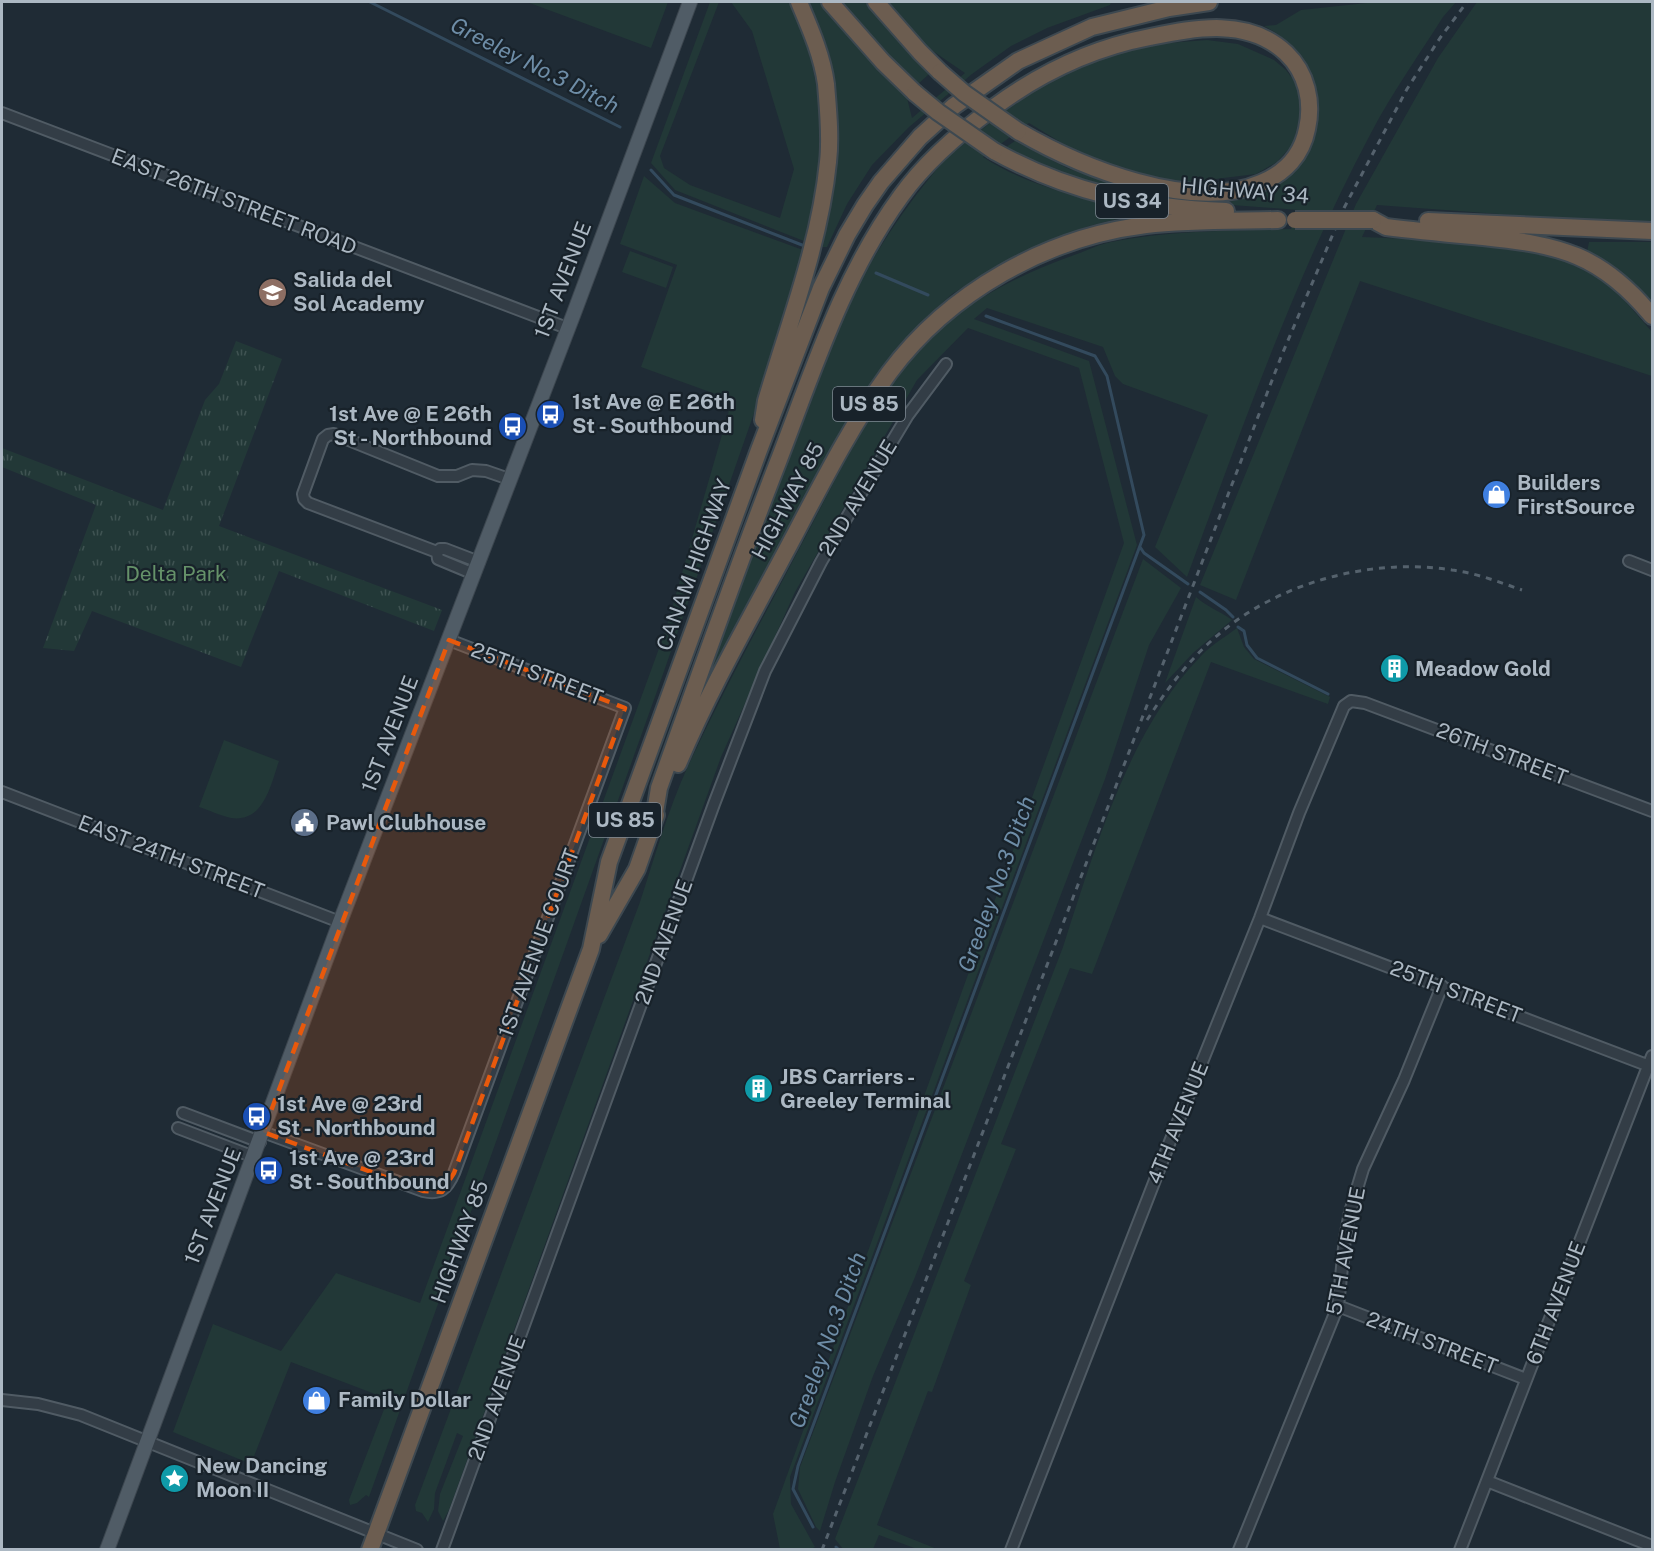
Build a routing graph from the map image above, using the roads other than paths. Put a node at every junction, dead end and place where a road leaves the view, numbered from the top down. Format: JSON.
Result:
{"nodes":[{"id":1,"x":690,"y":2,"type":"edge"},
{"id":2,"x":799,"y":2,"type":"edge"},
{"id":3,"x":831,"y":2,"type":"edge"},
{"id":4,"x":876,"y":2,"type":"edge"},
{"id":5,"x":1209,"y":2,"type":"edge"},
{"id":6,"x":2,"y":113,"type":"edge"},
{"id":7,"x":1286,"y":220,"type":"junction"},
{"id":8,"x":1373,"y":220,"type":"junction"},
{"id":9,"x":1653,"y":231,"type":"edge"},
{"id":10,"x":1653,"y":316,"type":"edge"},
{"id":11,"x":567,"y":328,"type":"junction"},
{"id":12,"x":946,"y":364,"type":"dead end"},
{"id":13,"x":759,"y":450,"type":"junction"},
{"id":14,"x":509,"y":479,"type":"junction"},
{"id":15,"x":1629,"y":561,"type":"dead end"},
{"id":16,"x":476,"y":568,"type":"junction"},
{"id":17,"x":1653,"y":570,"type":"edge"},
{"id":18,"x":449,"y":640,"type":"junction"},
{"id":19,"x":671,"y":694,"type":"joint"},
{"id":20,"x":1352,"y":701,"type":"joint"},
{"id":21,"x":625,"y":708,"type":"joint"},
{"id":22,"x":2,"y":792,"type":"edge"},
{"id":23,"x":1653,"y":811,"type":"edge"},
{"id":24,"x":653,"y":824,"type":"junction"},
{"id":25,"x":1260,"y":918,"type":"junction"},
{"id":26,"x":340,"y":922,"type":"junction"},
{"id":27,"x":591,"y":949,"type":"junction"},
{"id":28,"x":1442,"y":987,"type":"junction"},
{"id":29,"x":1651,"y":1063,"type":"edge"},
{"id":30,"x":183,"y":1113,"type":"dead end"},
{"id":31,"x":178,"y":1128,"type":"dead end"},
{"id":32,"x":262,"y":1137,"type":"junction"},
{"id":33,"x":254,"y":1157,"type":"junction"},
{"id":34,"x":1338,"y":1306,"type":"junction"},
{"id":35,"x":1526,"y":1379,"type":"junction"},
{"id":36,"x":2,"y":1400,"type":"edge"},
{"id":37,"x":148,"y":1442,"type":"junction"},
{"id":38,"x":1487,"y":1481,"type":"junction"},
{"id":39,"x":375,"y":1533,"type":"junction"},
{"id":40,"x":1653,"y":1546,"type":"edge"},
{"id":41,"x":107,"y":1550,"type":"edge"},
{"id":42,"x":369,"y":1550,"type":"edge"},
{"id":43,"x":417,"y":1550,"type":"edge"},
{"id":44,"x":442,"y":1550,"type":"edge"},
{"id":45,"x":1011,"y":1550,"type":"edge"},
{"id":46,"x":1239,"y":1550,"type":"edge"},
{"id":47,"x":1460,"y":1550,"type":"edge"}],
"edges":[{"from":1,"to":11,"type":"main road","name":"1ST AVENUE"},
{"from":2,"to":13,"type":"highway"},
{"from":3,"to":7,"type":"highway","name":"HIGHWAY 34","number":"US 34","bridge":true},
{"from":4,"to":24,"type":"highway","bridge":true},
{"from":5,"to":13,"type":"highway","number":"US 85"},
{"from":6,"to":11,"type":"street","name":"EAST 26TH STREET ROAD"},
{"from":7,"to":8,"type":"highway","name":"HIGHWAY 34","number":"US 34","bridge":true},
{"from":7,"to":24,"type":"highway","name":"HIGHWAY 85","number":"US 85"},
{"from":8,"to":9,"type":"highway","name":"HIGHWAY 34","number":"US 34"},
{"from":8,"to":10,"type":"highway"},
{"from":11,"to":14,"type":"main road","name":"1ST AVENUE"},
{"from":12,"to":44,"type":"street","name":"2ND AVENUE"},
{"from":13,"to":19,"type":"highway","name":"CANAM HIGHWAY","number":"US 85"},
{"from":14,"to":16,"type":"main road","name":"1ST AVENUE"},
{"from":14,"to":16,"type":"street"},
{"from":15,"to":17,"type":"street"},
{"from":16,"to":18,"type":"main road","name":"1ST AVENUE"},
{"from":18,"to":21,"type":"street","name":"25TH STREET"},
{"from":18,"to":26,"type":"main road","name":"1ST AVENUE"},
{"from":19,"to":27,"type":"highway","name":"HIGHWAY 85","number":"US 85"},
{"from":20,"to":23,"type":"street","name":"26TH STREET"},
{"from":20,"to":25,"type":"street","name":"4TH AVENUE"},
{"from":21,"to":32,"type":"street","name":"1ST AVENUE COURT"},
{"from":22,"to":26,"type":"street","name":"EAST 24TH STREET"},
{"from":24,"to":27,"type":"highway","name":"HIGHWAY 85","number":"US 85"},
{"from":25,"to":28,"type":"street","name":"25TH STREET"},
{"from":25,"to":45,"type":"street","name":"4TH AVENUE"},
{"from":26,"to":32,"type":"main road","name":"1ST AVENUE"},
{"from":27,"to":39,"type":"highway","name":"HIGHWAY 85","number":"US 85"},
{"from":28,"to":29,"type":"street","name":"25TH STREET"},
{"from":28,"to":34,"type":"street","name":"5TH AVENUE"},
{"from":29,"to":35,"type":"street","name":"6TH AVENUE"},
{"from":30,"to":32,"type":"street"},
{"from":31,"to":33,"type":"street"},
{"from":32,"to":33,"type":"main road","name":"1ST AVENUE"},
{"from":33,"to":37,"type":"main road","name":"1ST AVENUE"},
{"from":34,"to":35,"type":"street","name":"24TH STREET"},
{"from":34,"to":46,"type":"street","name":"5TH AVENUE"},
{"from":35,"to":38,"type":"street","name":"6TH AVENUE"},
{"from":36,"to":37,"type":"street"},
{"from":37,"to":39,"type":"street"},
{"from":37,"to":41,"type":"main road","name":"1ST AVENUE"},
{"from":38,"to":40,"type":"street"},
{"from":38,"to":47,"type":"street","name":"6TH AVENUE"},
{"from":39,"to":42,"type":"highway","name":"HIGHWAY 85","number":"US 85"},
{"from":39,"to":43,"type":"street"}]}
